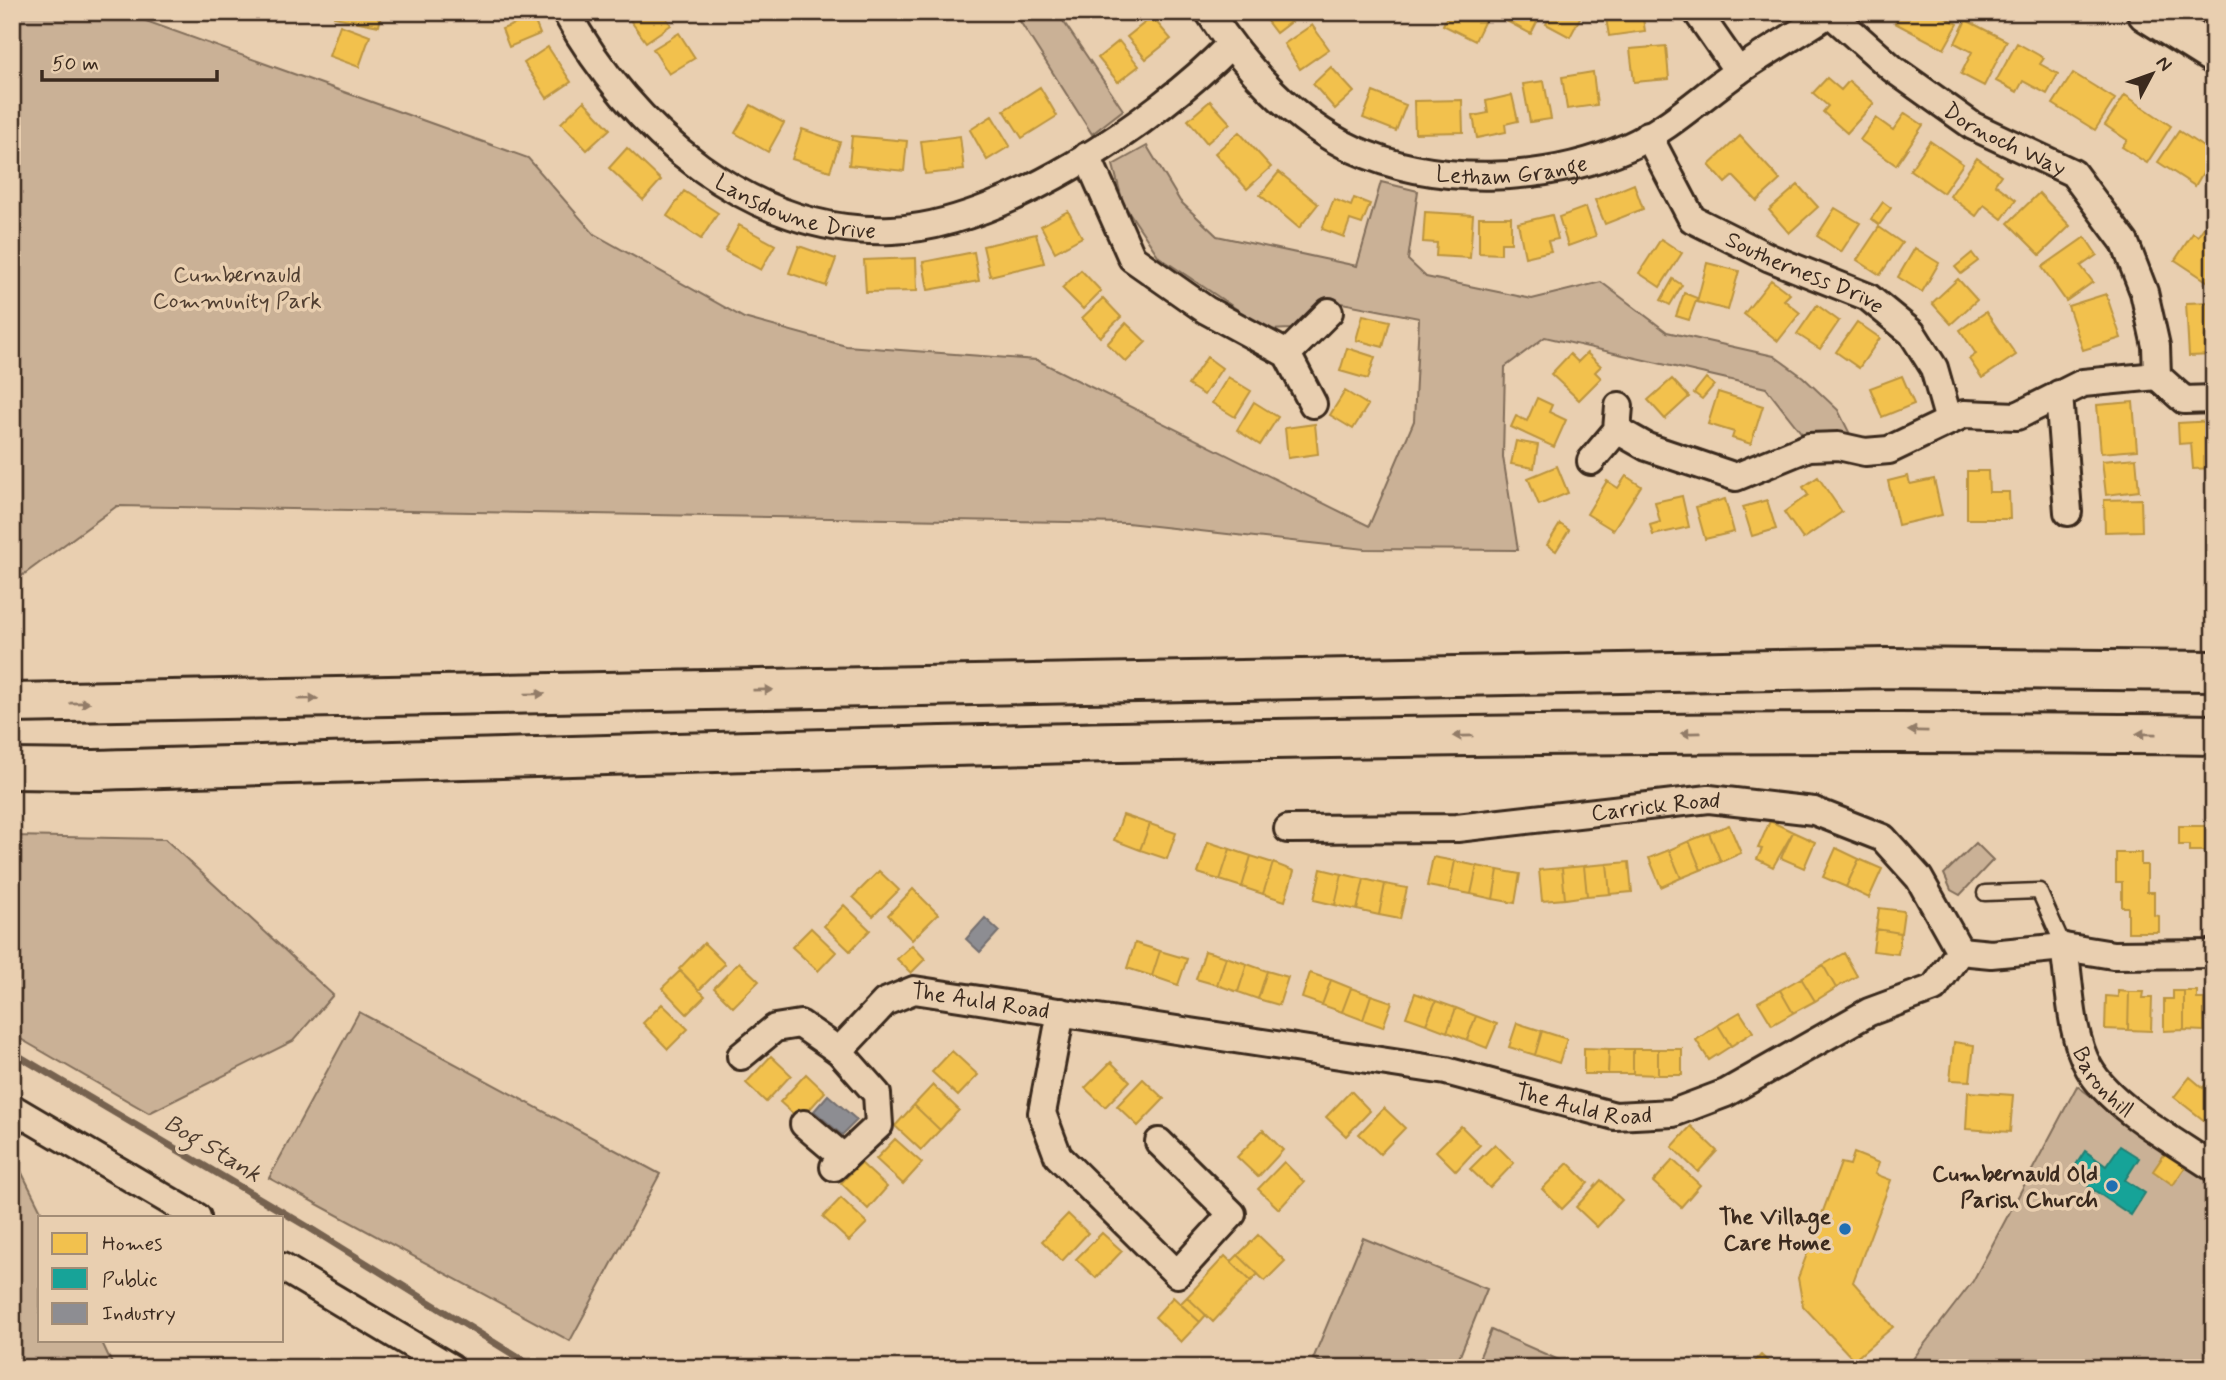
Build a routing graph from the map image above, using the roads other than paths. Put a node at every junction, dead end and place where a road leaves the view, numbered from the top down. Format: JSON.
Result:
{"nodes":[{"id":1,"x":566,"y":12,"type":"edge"},
{"id":2,"x":1209,"y":12,"type":"edge"},
{"id":3,"x":1697,"y":12,"type":"edge"},
{"id":4,"x":2147,"y":12,"type":"edge"},
{"id":5,"x":1830,"y":13,"type":"edge"},
{"id":6,"x":1230,"y":45,"type":"junction"},
{"id":7,"x":2214,"y":54,"type":"edge"},
{"id":8,"x":1738,"y":71,"type":"junction"},
{"id":9,"x":1648,"y":135,"type":"junction"},
{"id":10,"x":1087,"y":156,"type":"junction"},
{"id":11,"x":1329,"y":312,"type":"dead end"},
{"id":12,"x":1287,"y":354,"type":"junction"},
{"id":13,"x":2157,"y":376,"type":"junction"},
{"id":14,"x":2059,"y":394,"type":"junction"},
{"id":15,"x":2214,"y":399,"type":"edge"},
{"id":16,"x":1313,"y":404,"type":"dead end"},
{"id":17,"x":1950,"y":421,"type":"junction"},
{"id":18,"x":1591,"y":461,"type":"dead end"},
{"id":19,"x":2068,"y":512,"type":"dead end"},
{"id":20,"x":2214,"y":671,"type":"edge"},
{"id":21,"x":12,"y":703,"type":"edge"},
{"id":22,"x":2214,"y":735,"type":"edge"},
{"id":23,"x":12,"y":769,"type":"edge"},
{"id":24,"x":1288,"y":829,"type":"dead end"},
{"id":25,"x":1985,"y":893,"type":"dead end"},
{"id":26,"x":2064,"y":947,"type":"junction"},
{"id":27,"x":1960,"y":951,"type":"junction"},
{"id":28,"x":2214,"y":954,"type":"edge"},
{"id":29,"x":1061,"y":1012,"type":"junction"},
{"id":30,"x":839,"y":1051,"type":"junction"},
{"id":31,"x":741,"y":1056,"type":"dead end"},
{"id":32,"x":12,"y":1108,"type":"edge"},
{"id":33,"x":804,"y":1124,"type":"dead end"},
{"id":34,"x":1159,"y":1142,"type":"dead end"},
{"id":35,"x":2214,"y":1168,"type":"edge"},
{"id":36,"x":195,"y":1216,"type":"edge"},
{"id":37,"x":284,"y":1268,"type":"edge"},
{"id":38,"x":452,"y":1368,"type":"edge"}],
"edges":[{"from":1,"to":10,"type":"street","name":"Lansdowne Drive"},
{"from":2,"to":6,"type":"street","name":"Letham Grange"},
{"from":3,"to":8,"type":"street"},
{"from":4,"to":7,"type":"main road"},
{"from":5,"to":8,"type":"street","name":"Letham Grange"},
{"from":5,"to":13,"type":"street","name":"Dornoch Way"},
{"from":6,"to":9,"type":"street","name":"Letham Grange"},
{"from":6,"to":10,"type":"street","name":"Lansdowne Drive"},
{"from":8,"to":9,"type":"street","name":"Letham Grange"},
{"from":9,"to":17,"type":"street","name":"Southerness Drive"},
{"from":10,"to":12,"type":"street"},
{"from":11,"to":12,"type":"street"},
{"from":12,"to":16,"type":"street"},
{"from":13,"to":14,"type":"street"},
{"from":13,"to":15,"type":"street"},
{"from":14,"to":17,"type":"street"},
{"from":14,"to":19,"type":"street"},
{"from":17,"to":18,"type":"street"},
{"from":21,"to":20,"type":"main road","one_way":true},
{"from":22,"to":23,"type":"main road","one_way":true},
{"from":24,"to":27,"type":"street","name":"Carrick Road"},
{"from":25,"to":26,"type":"lane"},
{"from":26,"to":27,"type":"street"},
{"from":26,"to":28,"type":"street"},
{"from":26,"to":35,"type":"street","name":"Baronhill"},
{"from":27,"to":29,"type":"street","name":"The Auld Road"},
{"from":29,"to":30,"type":"street","name":"The Auld Road"},
{"from":29,"to":34,"type":"street","name":"The Auld Road"},
{"from":30,"to":31,"type":"street"},
{"from":30,"to":33,"type":"street"},
{"from":32,"to":36,"type":"street"},
{"from":37,"to":38,"type":"street"}]}
